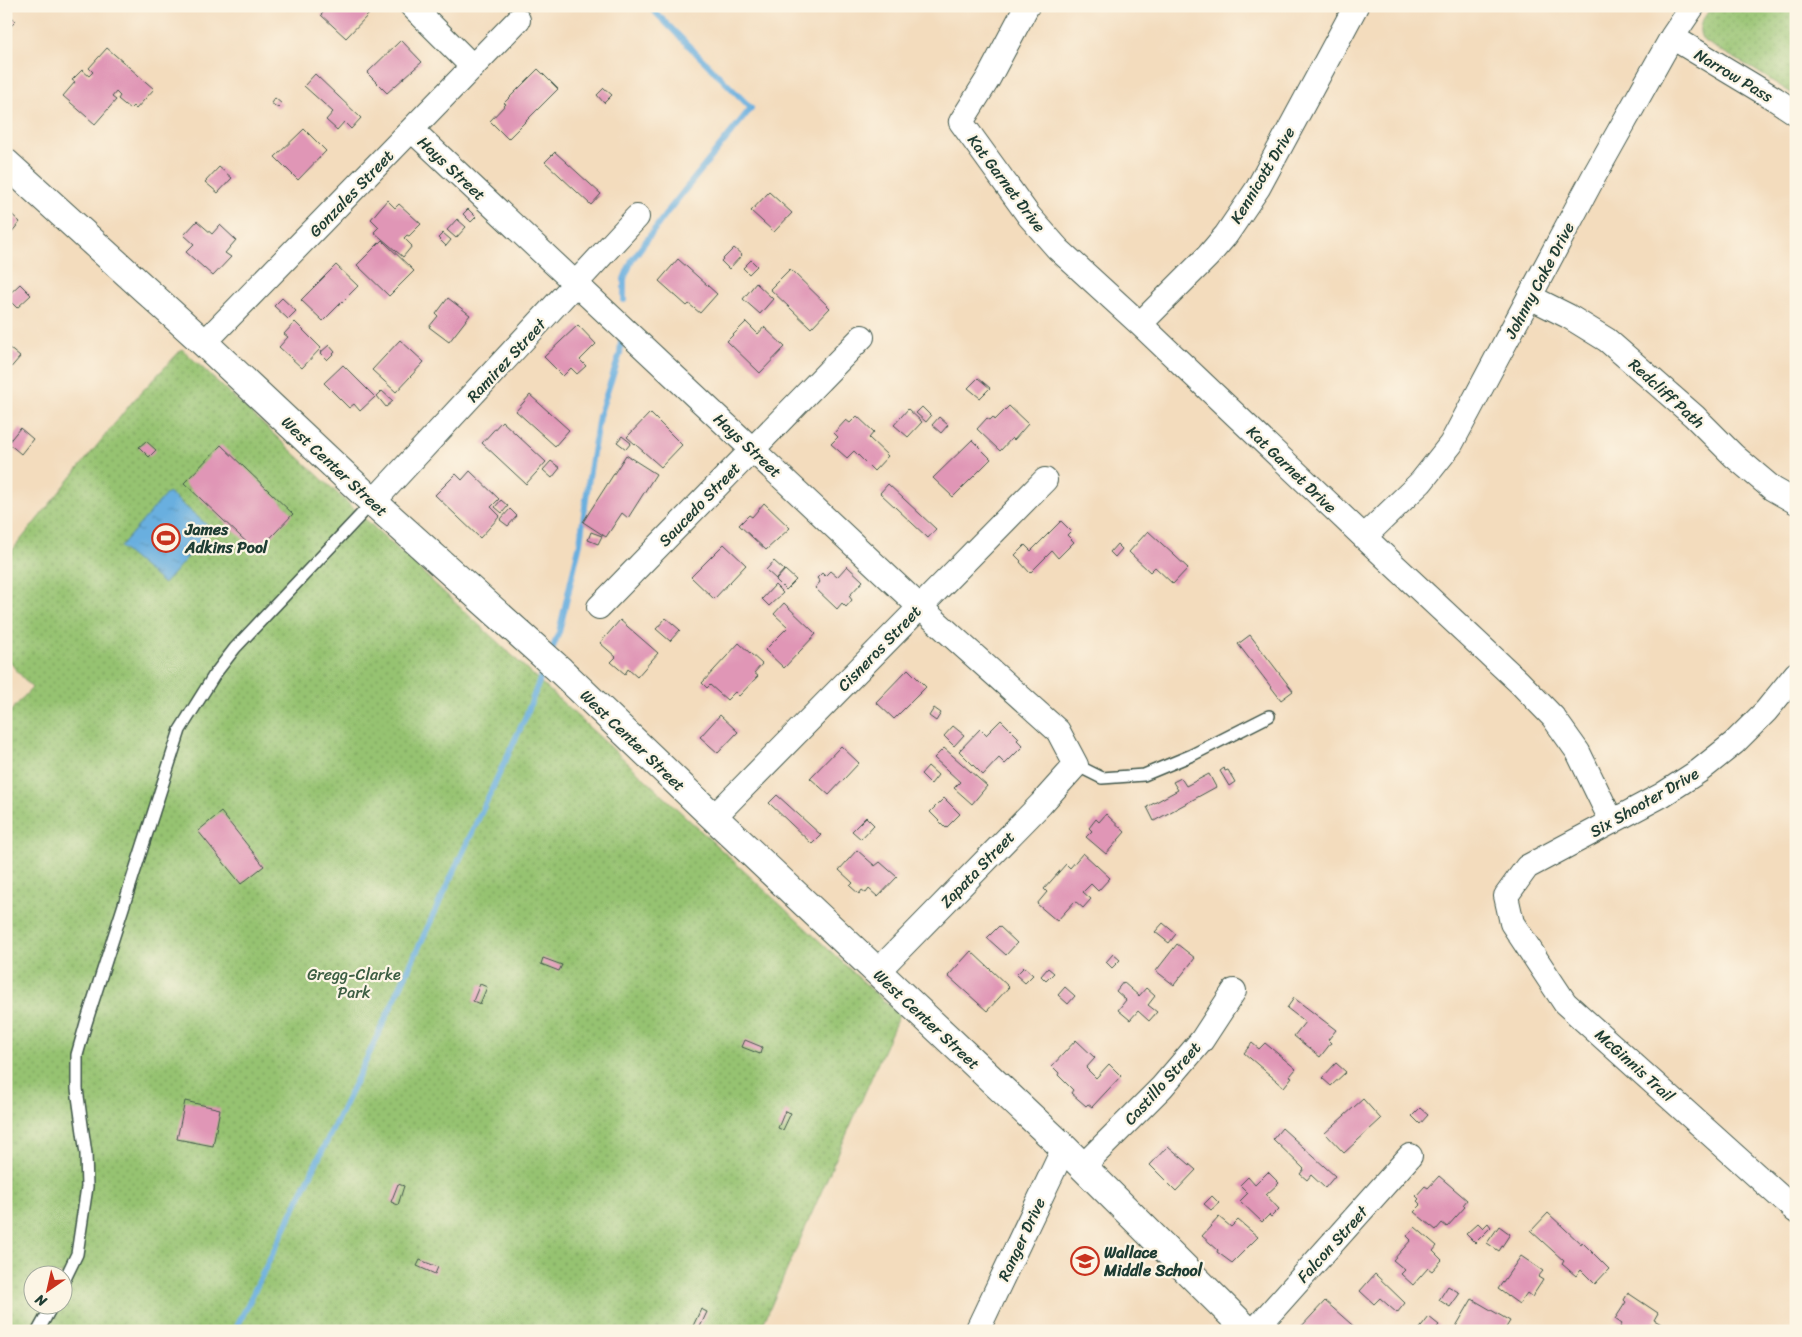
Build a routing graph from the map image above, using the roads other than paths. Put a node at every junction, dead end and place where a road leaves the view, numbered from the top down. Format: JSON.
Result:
{"nodes":[{"id":1,"x":412,"y":6,"type":"edge"},
{"id":2,"x":1027,"y":6,"type":"edge"},
{"id":3,"x":1356,"y":6,"type":"edge"},
{"id":4,"x":1693,"y":6,"type":"edge"},
{"id":5,"x":518,"y":20,"type":"dead end"},
{"id":6,"x":1672,"y":37,"type":"junction"},
{"id":7,"x":473,"y":67,"type":"junction"},
{"id":8,"x":1796,"y":113,"type":"edge"},
{"id":9,"x":412,"y":130,"type":"junction"},
{"id":10,"x":6,"y":163,"type":"edge"},
{"id":11,"x":638,"y":217,"type":"dead end"},
{"id":12,"x":576,"y":285,"type":"junction"},
{"id":13,"x":1530,"y":296,"type":"junction"},
{"id":14,"x":1140,"y":324,"type":"junction"},
{"id":15,"x":862,"y":337,"type":"dead end"},
{"id":16,"x":204,"y":343,"type":"junction"},
{"id":17,"x":752,"y":449,"type":"junction"},
{"id":18,"x":1045,"y":480,"type":"dead end"},
{"id":19,"x":373,"y":502,"type":"junction"},
{"id":20,"x":1796,"y":502,"type":"edge"},
{"id":21,"x":1364,"y":537,"type":"junction"},
{"id":22,"x":599,"y":607,"type":"dead end"},
{"id":23,"x":920,"y":607,"type":"junction"},
{"id":24,"x":1796,"y":674,"type":"edge"},
{"id":25,"x":1269,"y":716,"type":"dead end"},
{"id":26,"x":1076,"y":765,"type":"junction"},
{"id":27,"x":714,"y":817,"type":"junction"},
{"id":28,"x":1612,"y":822,"type":"junction"},
{"id":29,"x":1506,"y":896,"type":"joint"},
{"id":30,"x":877,"y":972,"type":"junction"},
{"id":31,"x":1234,"y":991,"type":"dead end"},
{"id":32,"x":1410,"y":1156,"type":"dead end"},
{"id":33,"x":1073,"y":1157,"type":"junction"},
{"id":34,"x":1792,"y":1198,"type":"edge"},
{"id":35,"x":71,"y":1264,"type":"edge"},
{"id":36,"x":47,"y":1314,"type":"edge"},
{"id":37,"x":38,"y":1331,"type":"edge"},
{"id":38,"x":977,"y":1331,"type":"edge"},
{"id":39,"x":1248,"y":1331,"type":"edge"},
{"id":40,"x":1254,"y":1331,"type":"edge"}],
"edges":[{"from":1,"to":7,"type":"street"},
{"from":2,"to":14,"type":"street","name":"Kat Garnet Drive"},
{"from":3,"to":14,"type":"street","name":"Kennicott Drive"},
{"from":4,"to":6,"type":"street","name":"Johnny Cake Drive"},
{"from":5,"to":7,"type":"street","name":"Gonzales Street"},
{"from":6,"to":8,"type":"street","name":"Narrow Pass"},
{"from":6,"to":13,"type":"street","name":"Johnny Cake Drive"},
{"from":7,"to":9,"type":"street","name":"Gonzales Street"},
{"from":9,"to":12,"type":"street","name":"Hays Street"},
{"from":9,"to":16,"type":"street","name":"Gonzales Street"},
{"from":10,"to":16,"type":"street","name":"West Center Street"},
{"from":11,"to":12,"type":"street","name":"Ramirez Street"},
{"from":12,"to":17,"type":"street","name":"Hays Street"},
{"from":12,"to":19,"type":"street","name":"Ramirez Street"},
{"from":13,"to":20,"type":"street","name":"Redcliff Path"},
{"from":13,"to":21,"type":"street","name":"Johnny Cake Drive"},
{"from":14,"to":21,"type":"street","name":"Kat Garnet Drive"},
{"from":15,"to":17,"type":"street","name":"Saucedo Street"},
{"from":16,"to":19,"type":"street","name":"West Center Street"},
{"from":17,"to":22,"type":"street","name":"Saucedo Street"},
{"from":17,"to":23,"type":"street","name":"Hays Street"},
{"from":18,"to":23,"type":"street","name":"Cisneros Street"},
{"from":19,"to":27,"type":"street","name":"West Center Street"},
{"from":19,"to":35,"type":"lane"},
{"from":21,"to":28,"type":"street","name":"Kat Garnet Drive"},
{"from":23,"to":26,"type":"street","name":"Hays Street"},
{"from":23,"to":27,"type":"street","name":"Cisneros Street"},
{"from":24,"to":28,"type":"street","name":"Six Shooter Drive"},
{"from":25,"to":26,"type":"lane"},
{"from":26,"to":30,"type":"street","name":"Zapata Street"},
{"from":27,"to":30,"type":"street","name":"West Center Street"},
{"from":28,"to":29,"type":"street","name":"Six Shooter Drive"},
{"from":29,"to":34,"type":"street","name":"McGinnis Trail"},
{"from":30,"to":33,"type":"street","name":"West Center Street"},
{"from":31,"to":33,"type":"street","name":"Castillo Street"},
{"from":32,"to":40,"type":"street","name":"Falcon Street"},
{"from":33,"to":38,"type":"street","name":"Ranger Drive"},
{"from":33,"to":39,"type":"street","name":"West Center Street"},
{"from":36,"to":37,"type":"lane"}]}
